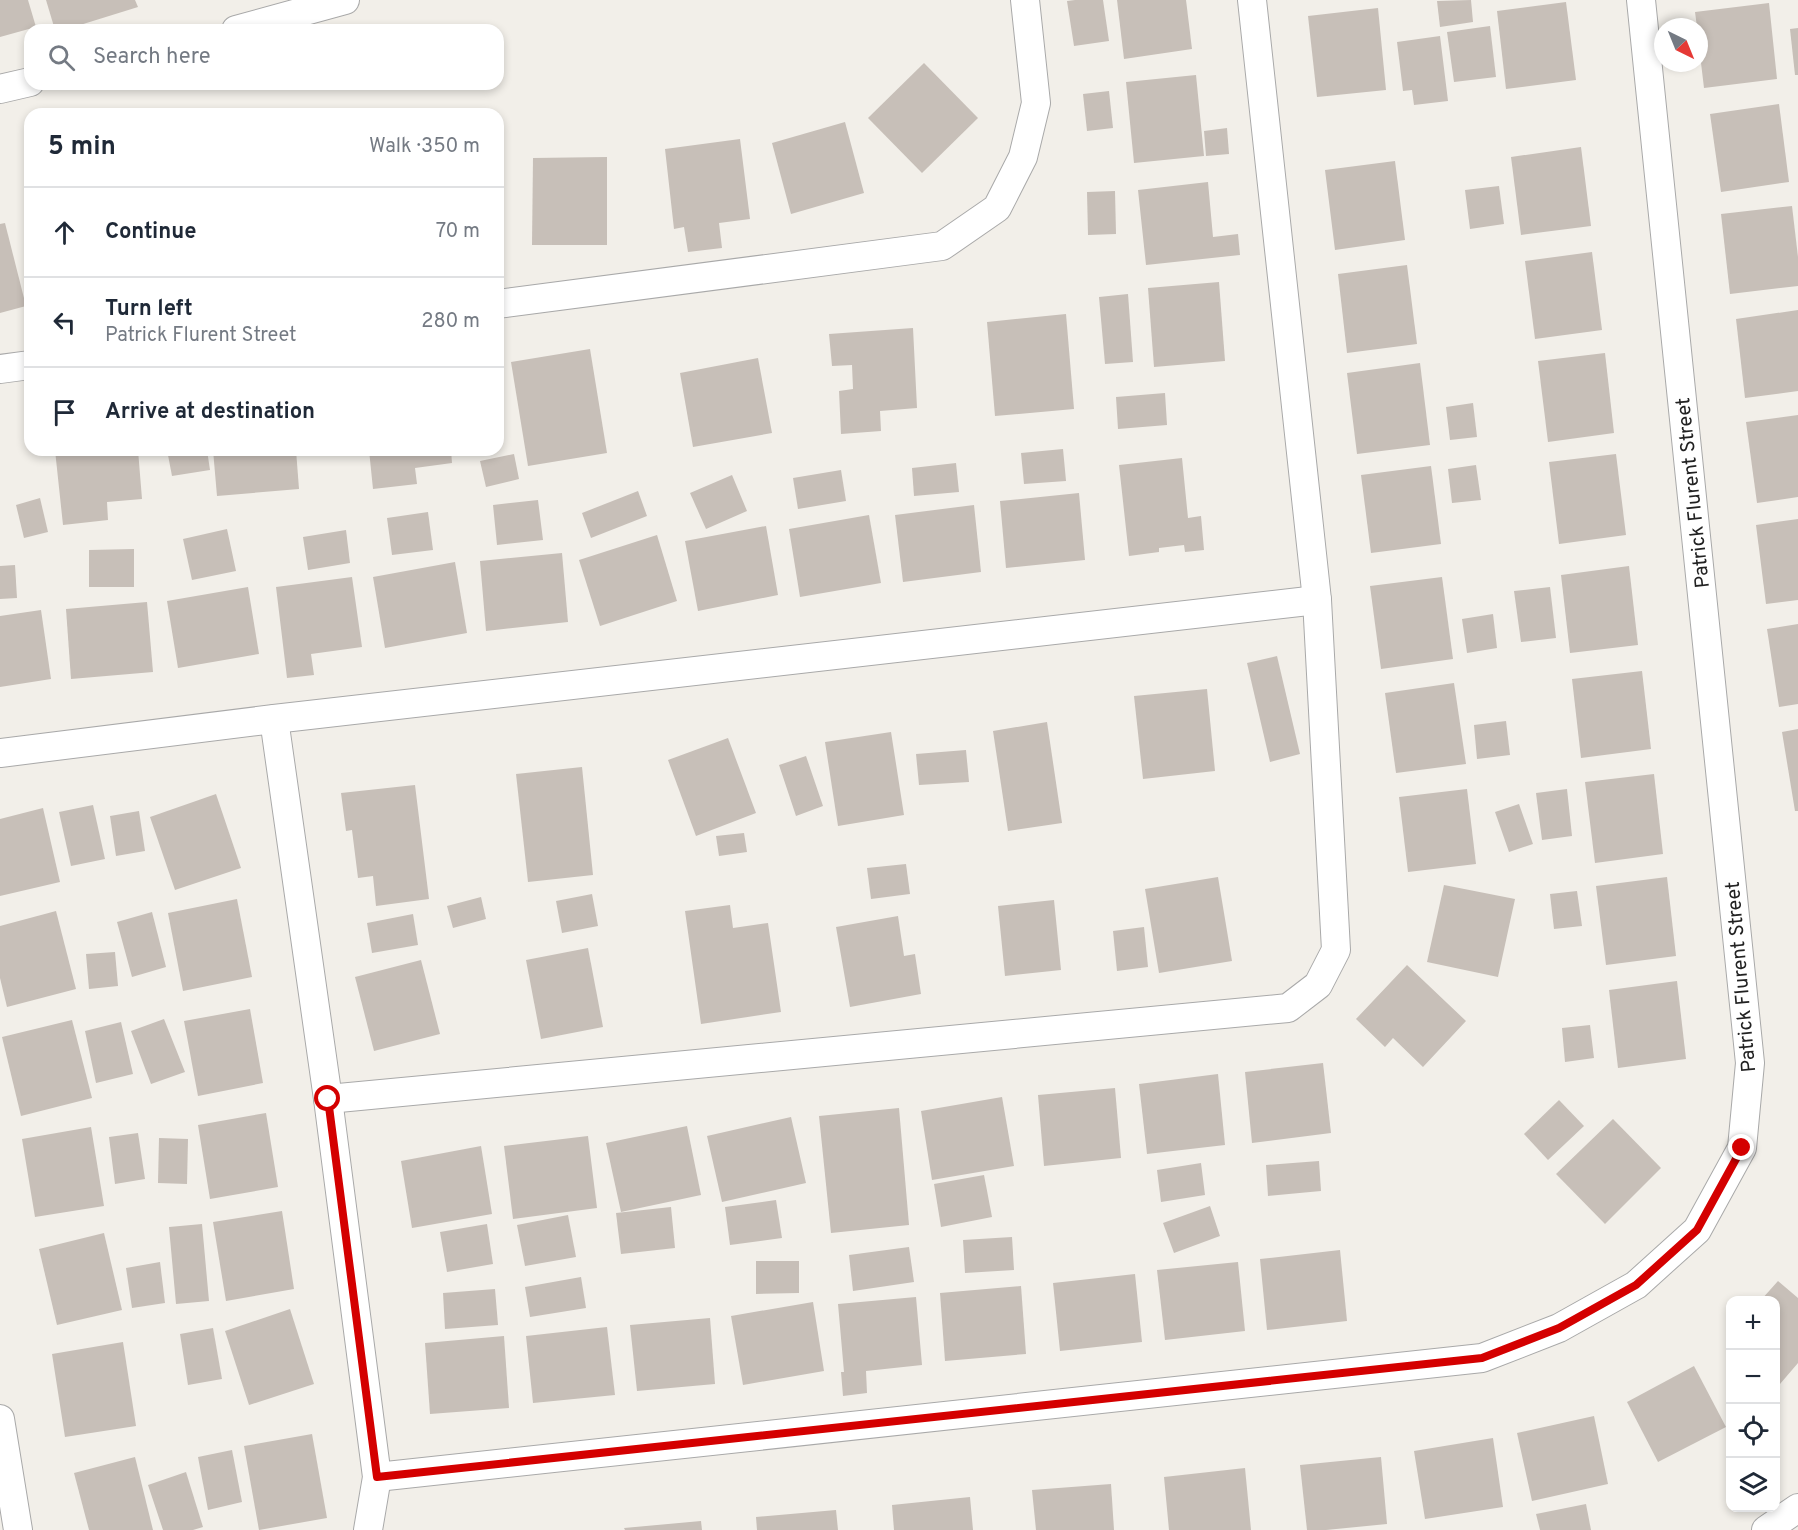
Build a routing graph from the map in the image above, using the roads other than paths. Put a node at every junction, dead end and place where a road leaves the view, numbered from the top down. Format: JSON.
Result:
{"nodes":[{"id":1,"x":345,"y":0,"type":"edge"},
{"id":2,"x":1025,"y":0,"type":"edge"},
{"id":3,"x":1252,"y":0,"type":"edge"},
{"id":4,"x":1641,"y":0,"type":"edge"},
{"id":5,"x":258,"y":24,"type":"edge"},
{"id":6,"x":24,"y":83,"type":"edge"},
{"id":7,"x":0,"y":89,"type":"edge"},
{"id":8,"x":504,"y":303,"type":"edge"},
{"id":9,"x":24,"y":366,"type":"edge"},
{"id":10,"x":0,"y":369,"type":"edge"},
{"id":11,"x":1317,"y":600,"type":"junction"},
{"id":12,"x":274,"y":719,"type":"junction"},
{"id":13,"x":0,"y":753,"type":"edge"},
{"id":14,"x":328,"y":1099,"type":"junction"},
{"id":15,"x":0,"y":1419,"type":"edge"},
{"id":16,"x":377,"y":1477,"type":"junction"},
{"id":17,"x":6,"y":1490,"type":"edge"},
{"id":18,"x":1798,"y":1508,"type":"edge"},
{"id":19,"x":18,"y":1530,"type":"edge"},
{"id":20,"x":368,"y":1530,"type":"edge"},
{"id":21,"x":1766,"y":1530,"type":"edge"}],
"edges":[{"from":1,"to":5,"type":"street"},
{"from":2,"to":8,"type":"street"},
{"from":3,"to":11,"type":"street"},
{"from":4,"to":16,"type":"street","name":"Patrick Flurent Street"},
{"from":6,"to":7,"type":"street"},
{"from":9,"to":10,"type":"street"},
{"from":11,"to":12,"type":"street"},
{"from":11,"to":14,"type":"street"},
{"from":12,"to":13,"type":"street"},
{"from":12,"to":14,"type":"street"},
{"from":14,"to":16,"type":"street"},
{"from":15,"to":17,"type":"street"},
{"from":16,"to":20,"type":"street"},
{"from":17,"to":19,"type":"street"},
{"from":18,"to":21,"type":"street"}]}
